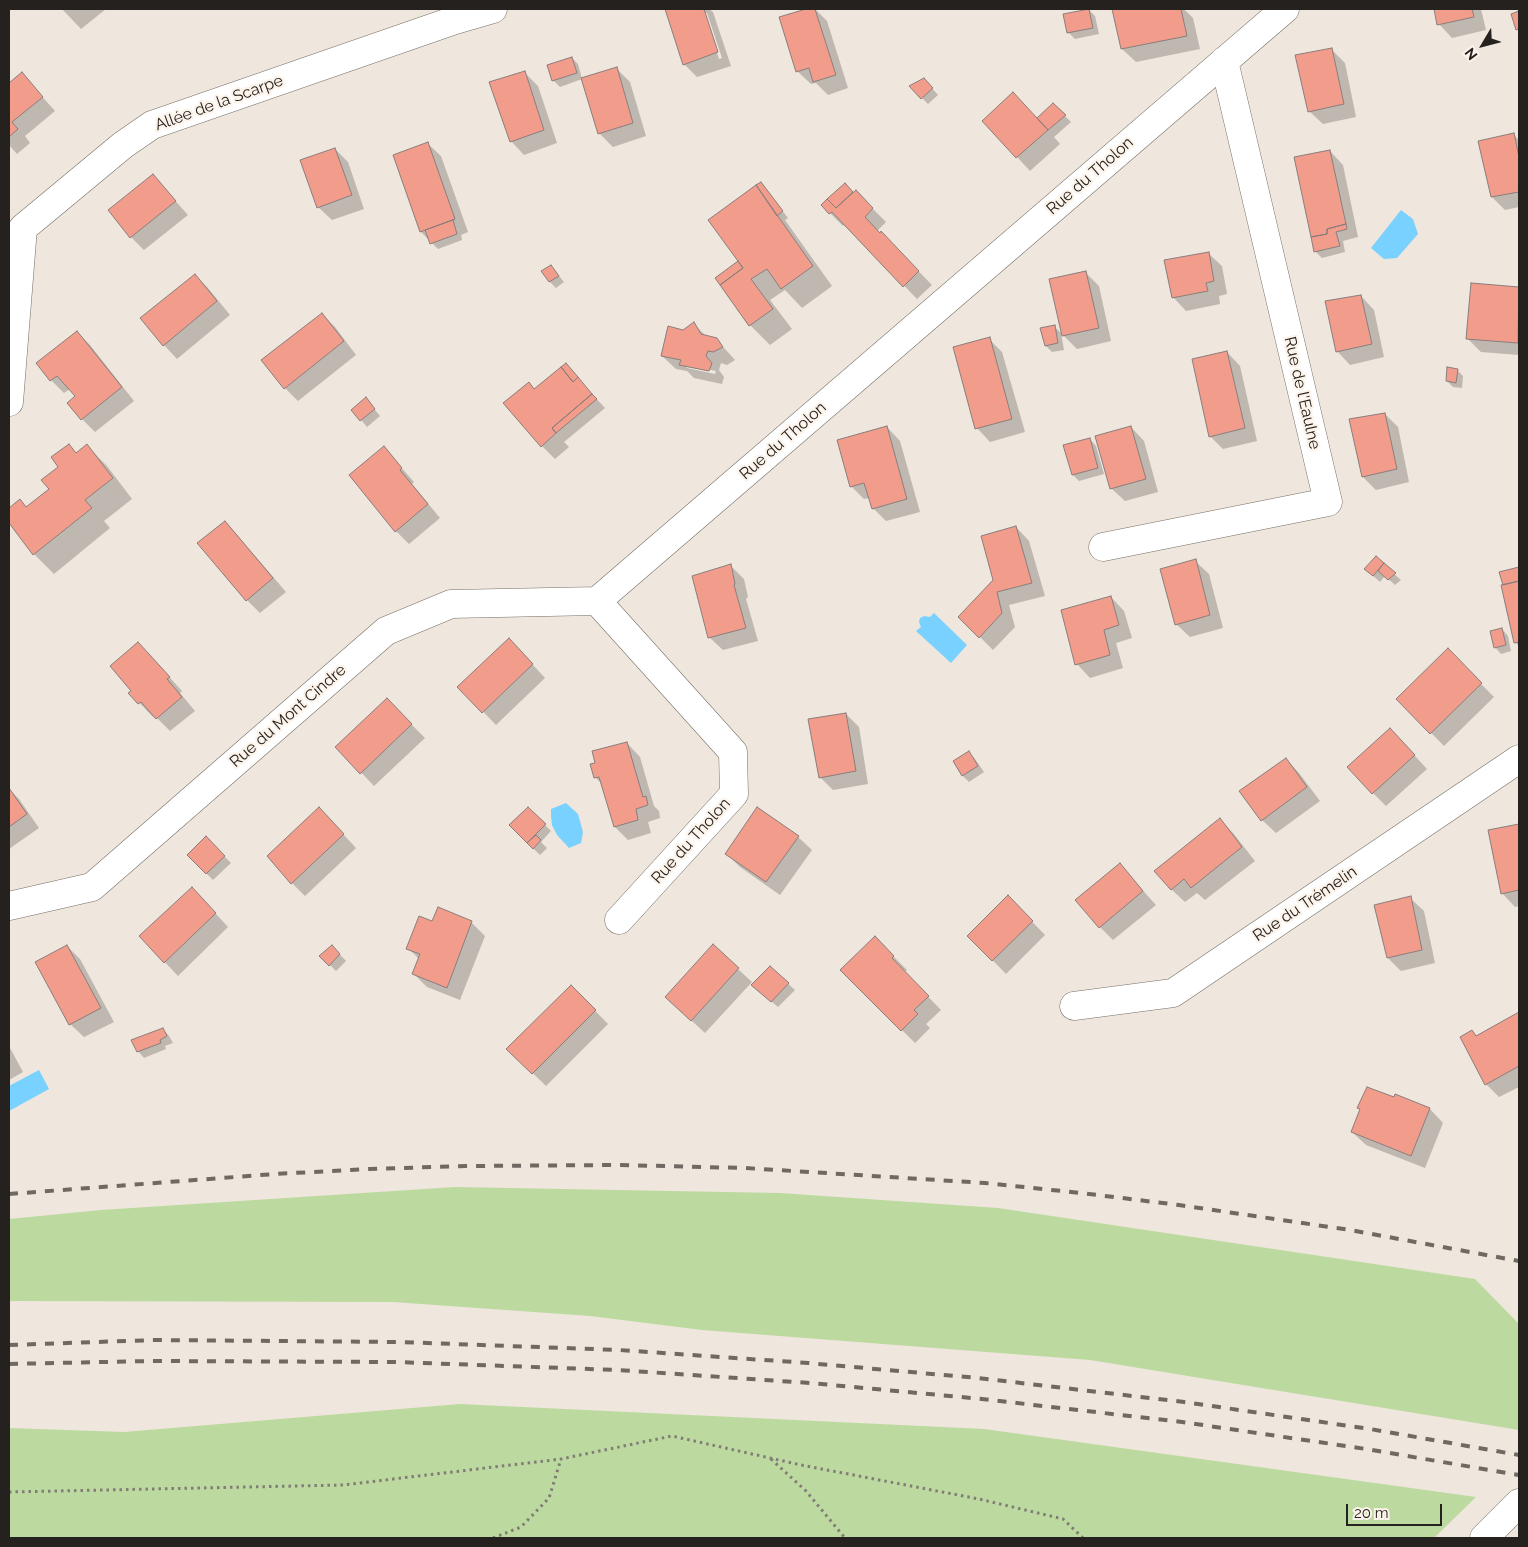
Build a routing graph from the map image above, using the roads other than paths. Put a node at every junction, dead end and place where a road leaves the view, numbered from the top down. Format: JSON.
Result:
{"nodes":[{"id":1,"x":493,"y":9,"type":"edge"},
{"id":2,"x":1285,"y":9,"type":"edge"},
{"id":3,"x":1224,"y":61,"type":"junction"},
{"id":4,"x":9,"y":402,"type":"edge"},
{"id":5,"x":1103,"y":547,"type":"dead end"},
{"id":6,"x":597,"y":601,"type":"junction"},
{"id":7,"x":1519,"y":759,"type":"edge"},
{"id":8,"x":9,"y":906,"type":"edge"},
{"id":9,"x":619,"y":920,"type":"dead end"},
{"id":10,"x":1074,"y":1006,"type":"dead end"},
{"id":11,"x":1519,"y":1503,"type":"edge"},
{"id":12,"x":1484,"y":1538,"type":"edge"}],
"edges":[{"from":1,"to":4,"type":"street","name":"Allée de la Scarpe"},
{"from":2,"to":3,"type":"street","name":"Rue du Tholon"},
{"from":3,"to":5,"type":"street","name":"Rue de l'Eaulne"},
{"from":3,"to":6,"type":"street","name":"Rue du Tholon"},
{"from":6,"to":8,"type":"street","name":"Rue du Mont Cindre"},
{"from":6,"to":9,"type":"street","name":"Rue du Tholon"},
{"from":7,"to":10,"type":"street","name":"Rue du Trémelin"},
{"from":11,"to":12,"type":"street"}]}
